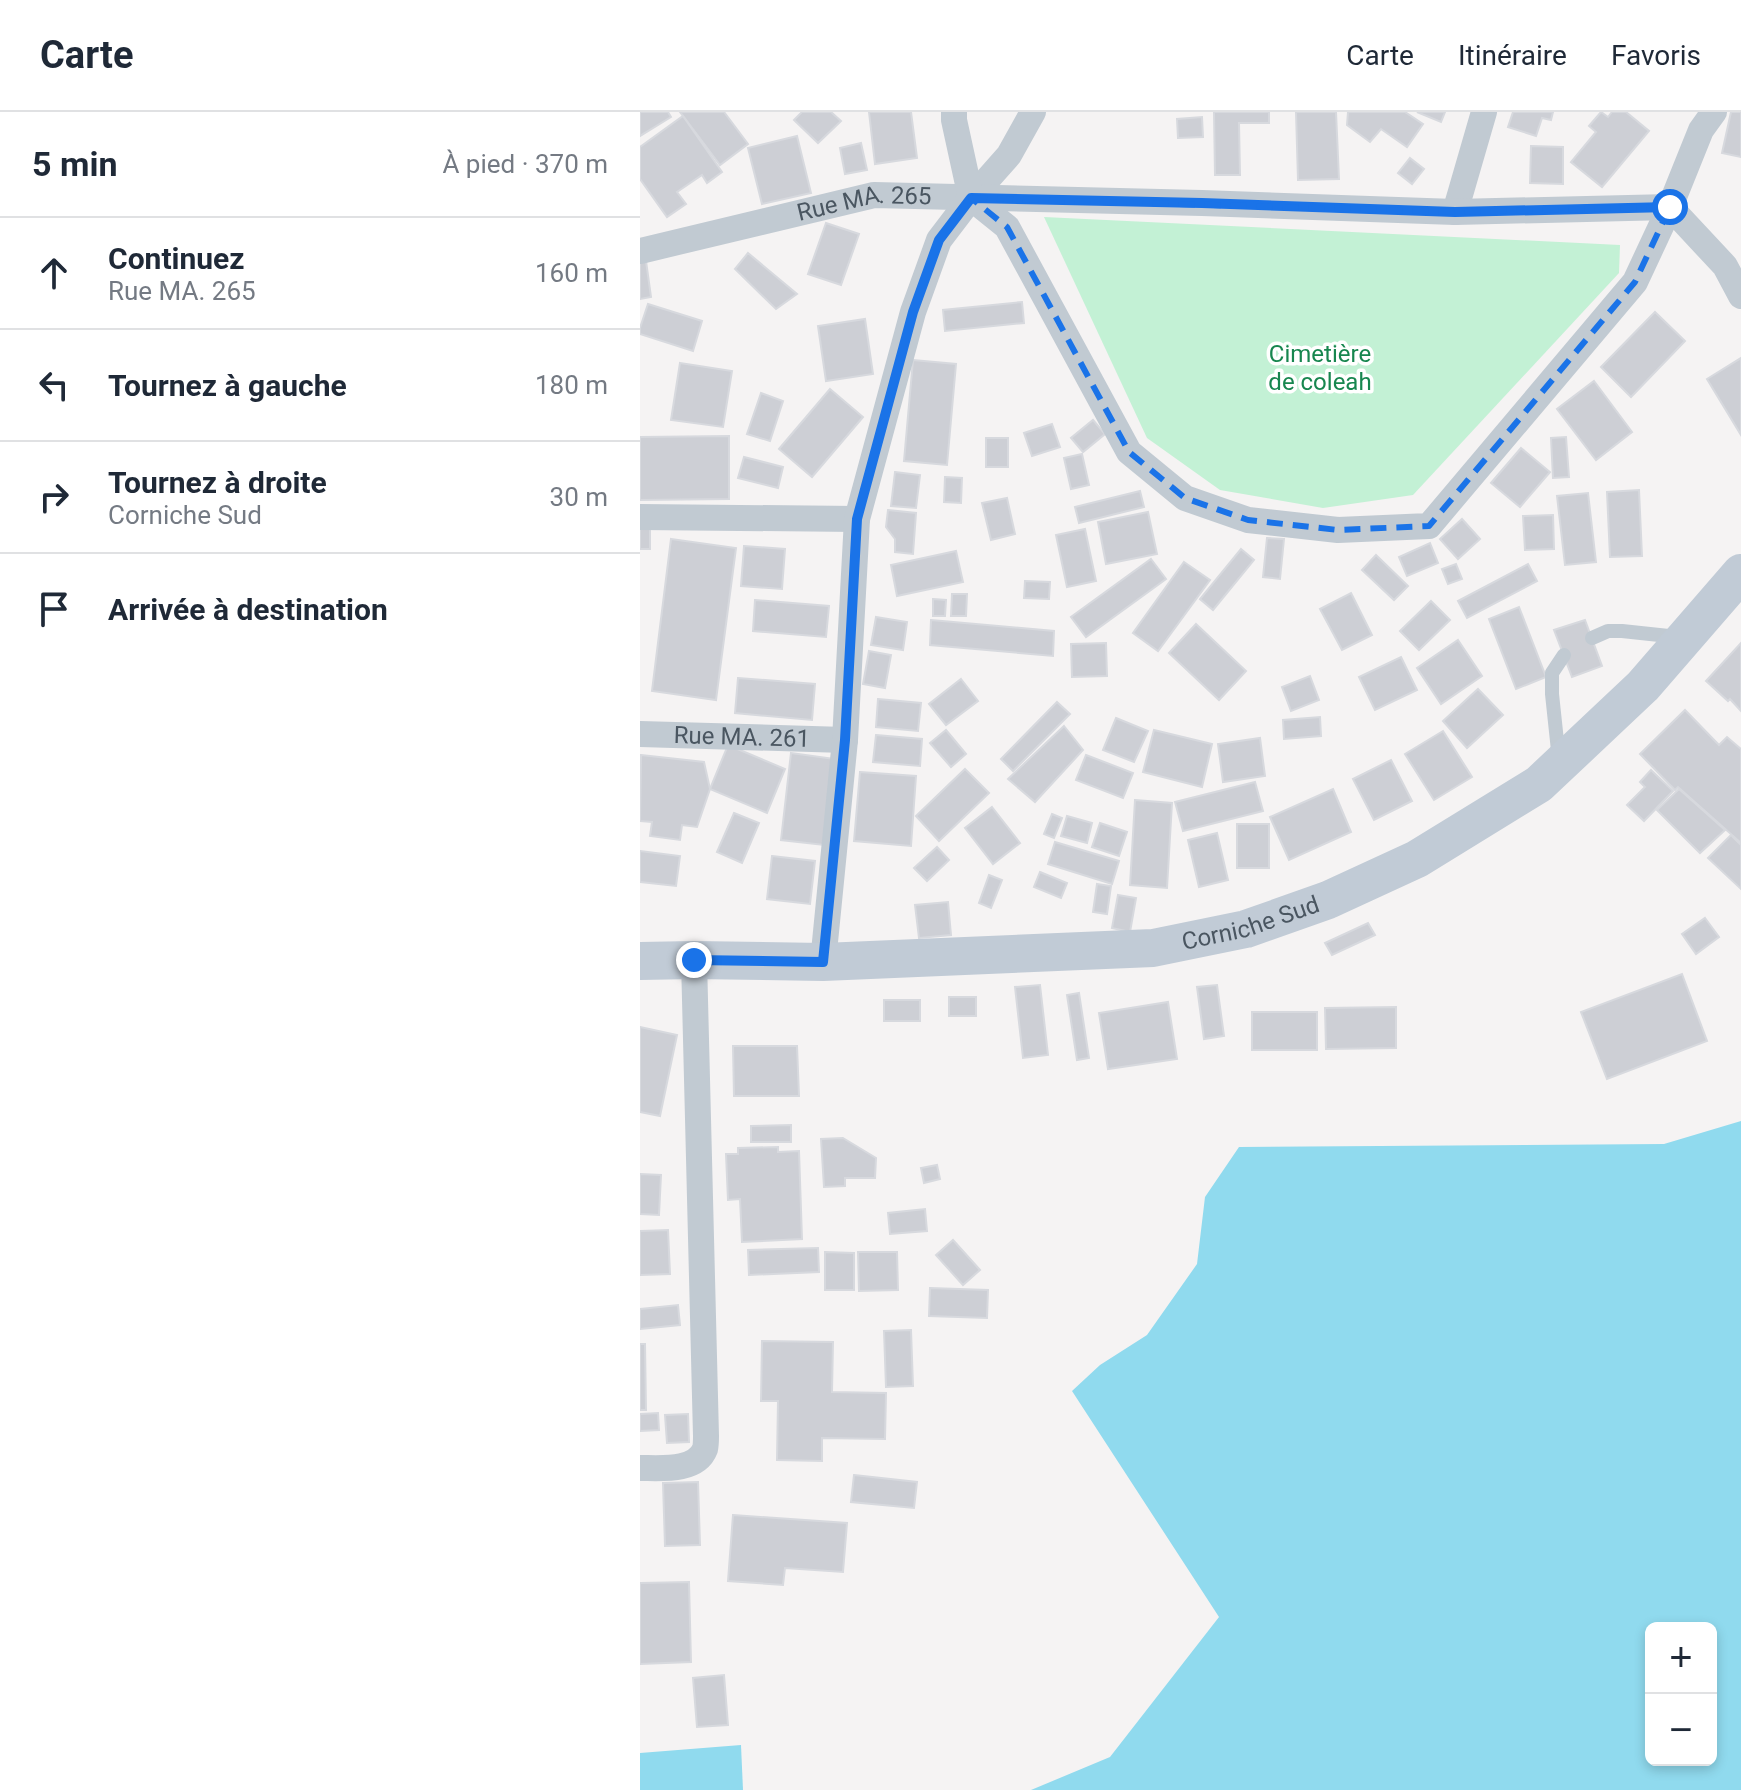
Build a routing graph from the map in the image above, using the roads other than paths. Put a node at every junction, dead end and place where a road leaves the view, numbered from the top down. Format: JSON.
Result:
{"nodes":[{"id":1,"x":954,"y":112,"type":"edge"},
{"id":2,"x":1033,"y":112,"type":"edge"},
{"id":3,"x":1484,"y":112,"type":"edge"},
{"id":4,"x":1714,"y":112,"type":"edge"},
{"id":5,"x":971,"y":198,"type":"junction"},
{"id":6,"x":1670,"y":207,"type":"junction"},
{"id":7,"x":1455,"y":212,"type":"junction"},
{"id":8,"x":640,"y":251,"type":"edge"},
{"id":9,"x":1741,"y":296,"type":"edge"},
{"id":10,"x":640,"y":517,"type":"edge"},
{"id":11,"x":857,"y":519,"type":"junction"},
{"id":12,"x":1741,"y":573,"type":"edge"},
{"id":13,"x":1592,"y":638,"type":"dead end"},
{"id":14,"x":1685,"y":638,"type":"junction"},
{"id":15,"x":1564,"y":655,"type":"dead end"},
{"id":16,"x":640,"y":734,"type":"edge"},
{"id":17,"x":845,"y":740,"type":"junction"},
{"id":18,"x":1559,"y":765,"type":"junction"},
{"id":19,"x":694,"y":960,"type":"junction"},
{"id":20,"x":640,"y":961,"type":"edge"},
{"id":21,"x":823,"y":962,"type":"junction"},
{"id":22,"x":640,"y":1468,"type":"edge"}],
"edges":[{"from":1,"to":5,"type":"street"},
{"from":2,"to":5,"type":"street"},
{"from":3,"to":7,"type":"street"},
{"from":4,"to":6,"type":"street"},
{"from":5,"to":6,"type":"street"},
{"from":5,"to":7,"type":"street","name":"Rue MA. 265"},
{"from":5,"to":8,"type":"street","name":"Rue MA. 265"},
{"from":5,"to":11,"type":"street"},
{"from":6,"to":7,"type":"street","name":"Rue MA. 265"},
{"from":6,"to":9,"type":"street"},
{"from":10,"to":11,"type":"street"},
{"from":11,"to":17,"type":"street"},
{"from":12,"to":14,"type":"main road","name":"Corniche Sud"},
{"from":13,"to":14,"type":"lane"},
{"from":14,"to":18,"type":"main road","name":"Corniche Sud"},
{"from":15,"to":18,"type":"lane"},
{"from":16,"to":17,"type":"street","name":"Rue MA. 261"},
{"from":17,"to":21,"type":"street"},
{"from":18,"to":21,"type":"main road","name":"Corniche Sud"},
{"from":19,"to":20,"type":"main road","name":"Corniche Sud"},
{"from":19,"to":21,"type":"main road","name":"Corniche Sud"},
{"from":19,"to":22,"type":"street"}]}
